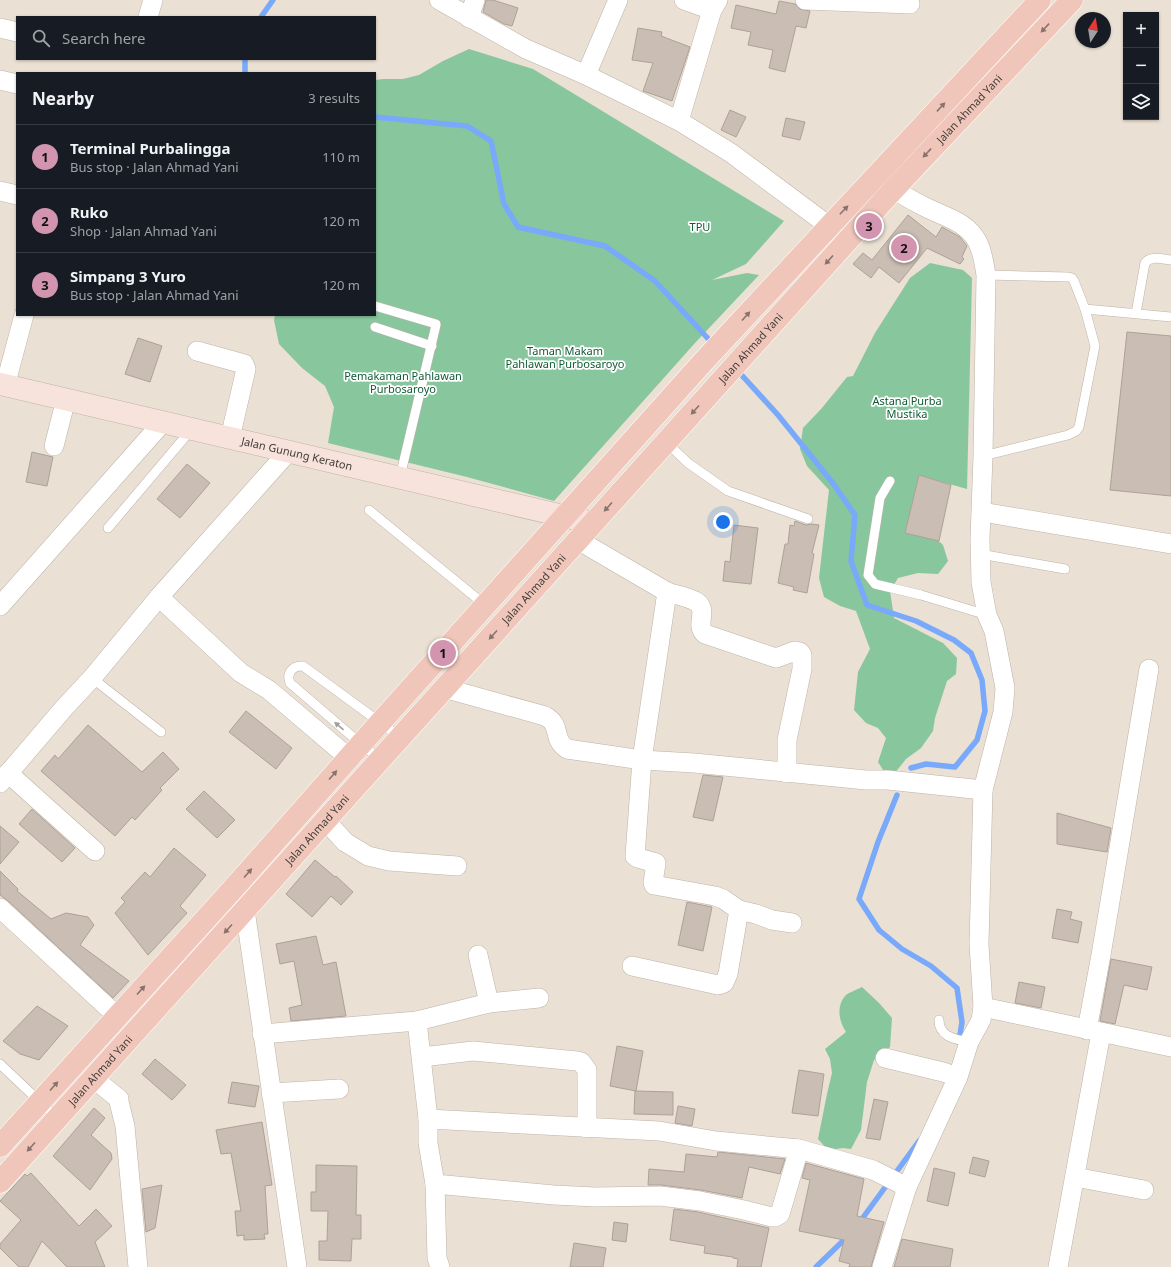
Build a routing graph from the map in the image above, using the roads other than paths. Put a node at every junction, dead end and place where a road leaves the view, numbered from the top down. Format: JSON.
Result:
{"nodes":[{"id":1,"x":153,"y":0,"type":"edge"},
{"id":2,"x":439,"y":0,"type":"edge"},
{"id":3,"x":618,"y":0,"type":"edge"},
{"id":4,"x":684,"y":0,"type":"edge"},
{"id":5,"x":805,"y":0,"type":"edge"},
{"id":6,"x":1040,"y":0,"type":"edge"},
{"id":7,"x":1072,"y":0,"type":"edge"},
{"id":8,"x":910,"y":4,"type":"dead end"},
{"id":9,"x":715,"y":5,"type":"edge"},
{"id":10,"x":472,"y":9,"type":"edge"},
{"id":11,"x":148,"y":16,"type":"edge"},
{"id":12,"x":0,"y":28,"type":"edge"},
{"id":13,"x":16,"y":32,"type":"edge"},
{"id":14,"x":586,"y":75,"type":"junction"},
{"id":15,"x":0,"y":80,"type":"edge"},
{"id":16,"x":16,"y":84,"type":"edge"},
{"id":17,"x":679,"y":121,"type":"junction"},
{"id":18,"x":876,"y":176,"type":"junction"},
{"id":19,"x":893,"y":190,"type":"junction"},
{"id":20,"x":0,"y":191,"type":"edge"},
{"id":21,"x":16,"y":195,"type":"edge"},
{"id":22,"x":829,"y":226,"type":"junction"},
{"id":23,"x":1171,"y":260,"type":"edge"},
{"id":24,"x":986,"y":274,"type":"junction"},
{"id":25,"x":376,"y":306,"type":"edge"},
{"id":26,"x":1085,"y":309,"type":"junction"},
{"id":27,"x":1136,"y":313,"type":"junction"},
{"id":28,"x":24,"y":316,"type":"edge"},
{"id":29,"x":1171,"y":317,"type":"edge"},
{"id":30,"x":375,"y":327,"type":"dead end"},
{"id":31,"x":432,"y":346,"type":"junction"},
{"id":32,"x":197,"y":351,"type":"dead end"},
{"id":33,"x":2,"y":385,"type":"edge"},
{"id":34,"x":66,"y":399,"type":"junction"},
{"id":35,"x":162,"y":422,"type":"junction"},
{"id":36,"x":192,"y":429,"type":"junction"},
{"id":37,"x":230,"y":438,"type":"junction"},
{"id":38,"x":666,"y":442,"type":"junction"},
{"id":39,"x":54,"y":446,"type":"dead end"},
{"id":40,"x":289,"y":452,"type":"junction"},
{"id":41,"x":983,"y":456,"type":"junction"},
{"id":42,"x":400,"y":477,"type":"junction"},
{"id":43,"x":890,"y":481,"type":"dead end"},
{"id":44,"x":369,"y":510,"type":"dead end"},
{"id":45,"x":982,"y":512,"type":"junction"},
{"id":46,"x":566,"y":516,"type":"junction"},
{"id":47,"x":808,"y":519,"type":"dead end"},
{"id":48,"x":593,"y":523,"type":"junction"},
{"id":49,"x":108,"y":528,"type":"dead end"},
{"id":50,"x":578,"y":540,"type":"junction"},
{"id":51,"x":1171,"y":544,"type":"edge"},
{"id":52,"x":980,"y":554,"type":"junction"},
{"id":53,"x":1065,"y":568,"type":"dead end"},
{"id":54,"x":667,"y":592,"type":"junction"},
{"id":55,"x":159,"y":597,"type":"junction"},
{"id":56,"x":486,"y":605,"type":"junction"},
{"id":57,"x":0,"y":606,"type":"edge"},
{"id":58,"x":987,"y":615,"type":"junction"},
{"id":59,"x":1149,"y":669,"type":"dead end"},
{"id":60,"x":92,"y":678,"type":"junction"},
{"id":61,"x":444,"y":688,"type":"junction"},
{"id":62,"x":380,"y":723,"type":"junction"},
{"id":63,"x":161,"y":732,"type":"dead end"},
{"id":64,"x":400,"y":738,"type":"junction"},
{"id":65,"x":355,"y":751,"type":"junction"},
{"id":66,"x":380,"y":759,"type":"junction"},
{"id":67,"x":642,"y":760,"type":"junction"},
{"id":68,"x":787,"y":773,"type":"junction"},
{"id":69,"x":4,"y":778,"type":"edge"},
{"id":70,"x":983,"y":790,"type":"junction"},
{"id":71,"x":325,"y":820,"type":"junction"},
{"id":72,"x":95,"y":851,"type":"dead end"},
{"id":73,"x":457,"y":866,"type":"dead end"},
{"id":74,"x":232,"y":890,"type":"junction"},
{"id":75,"x":0,"y":908,"type":"edge"},
{"id":76,"x":245,"y":910,"type":"junction"},
{"id":77,"x":739,"y":910,"type":"junction"},
{"id":78,"x":792,"y":923,"type":"dead end"},
{"id":79,"x":478,"y":955,"type":"dead end"},
{"id":80,"x":632,"y":966,"type":"dead end"},
{"id":81,"x":539,"y":998,"type":"dead end"},
{"id":82,"x":489,"y":1003,"type":"junction"},
{"id":83,"x":983,"y":1007,"type":"junction"},
{"id":84,"x":117,"y":1016,"type":"junction"},
{"id":85,"x":939,"y":1020,"type":"dead end"},
{"id":86,"x":417,"y":1021,"type":"junction"},
{"id":87,"x":1094,"y":1032,"type":"junction"},
{"id":88,"x":262,"y":1034,"type":"junction"},
{"id":89,"x":963,"y":1040,"type":"junction"},
{"id":90,"x":1171,"y":1047,"type":"edge"},
{"id":91,"x":422,"y":1057,"type":"junction"},
{"id":92,"x":885,"y":1058,"type":"dead end"},
{"id":93,"x":0,"y":1064,"type":"edge"},
{"id":94,"x":952,"y":1075,"type":"junction"},
{"id":95,"x":93,"y":1078,"type":"junction"},
{"id":96,"x":339,"y":1089,"type":"dead end"},
{"id":97,"x":271,"y":1093,"type":"junction"},
{"id":98,"x":40,"y":1103,"type":"junction"},
{"id":99,"x":57,"y":1118,"type":"junction"},
{"id":100,"x":428,"y":1119,"type":"junction"},
{"id":101,"x":587,"y":1128,"type":"junction"},
{"id":102,"x":0,"y":1146,"type":"edge"},
{"id":103,"x":799,"y":1149,"type":"junction"},
{"id":104,"x":1075,"y":1177,"type":"junction"},
{"id":105,"x":0,"y":1182,"type":"edge"},
{"id":106,"x":435,"y":1184,"type":"junction"},
{"id":107,"x":903,"y":1185,"type":"junction"},
{"id":108,"x":1144,"y":1190,"type":"dead end"},
{"id":109,"x":138,"y":1267,"type":"edge"},
{"id":110,"x":297,"y":1267,"type":"edge"},
{"id":111,"x":440,"y":1267,"type":"edge"},
{"id":112,"x":882,"y":1267,"type":"edge"},
{"id":113,"x":1058,"y":1267,"type":"edge"}],
"edges":[{"from":1,"to":11,"type":"street"},
{"from":2,"to":10,"type":"street"},
{"from":3,"to":14,"type":"street"},
{"from":4,"to":9,"type":"street"},
{"from":5,"to":8,"type":"street"},
{"from":18,"to":6,"type":"main road","name":"Jalan Ahmad Yani","one_way":true},
{"from":7,"to":19,"type":"main road","name":"Jalan Ahmad Yani","one_way":true},
{"from":9,"to":17,"type":"street"},
{"from":10,"to":14,"type":"street"},
{"from":12,"to":13,"type":"street"},
{"from":14,"to":17,"type":"street"},
{"from":15,"to":16,"type":"street"},
{"from":17,"to":22,"type":"street"},
{"from":18,"to":19,"type":"street"},
{"from":22,"to":18,"type":"main road","name":"Jalan Ahmad Yani","one_way":true},
{"from":19,"to":24,"type":"street"},
{"from":19,"to":38,"type":"main road","name":"Jalan Ahmad Yani","one_way":true},
{"from":20,"to":21,"type":"street"},
{"from":46,"to":22,"type":"main road","name":"Jalan Ahmad Yani","one_way":true},
{"from":23,"to":27,"type":"lane"},
{"from":24,"to":26,"type":"lane"},
{"from":24,"to":41,"type":"street"},
{"from":25,"to":31,"type":"lane"},
{"from":26,"to":27,"type":"lane"},
{"from":26,"to":41,"type":"lane"},
{"from":27,"to":29,"type":"lane"},
{"from":28,"to":33,"type":"street"},
{"from":30,"to":31,"type":"lane"},
{"from":31,"to":42,"type":"lane"},
{"from":32,"to":37,"type":"street"},
{"from":33,"to":34,"type":"street","name":"Jalan Gunung Keraton"},
{"from":34,"to":35,"type":"street","name":"Jalan Gunung Keraton"},
{"from":34,"to":39,"type":"street"},
{"from":35,"to":36,"type":"street","name":"Jalan Gunung Keraton"},
{"from":35,"to":57,"type":"street"},
{"from":36,"to":37,"type":"street","name":"Jalan Gunung Keraton"},
{"from":36,"to":49,"type":"lane"},
{"from":37,"to":40,"type":"street","name":"Jalan Gunung Keraton"},
{"from":38,"to":47,"type":"lane"},
{"from":38,"to":48,"type":"main road","name":"Jalan Ahmad Yani","one_way":true},
{"from":40,"to":42,"type":"street","name":"Jalan Gunung Keraton"},
{"from":40,"to":55,"type":"street"},
{"from":41,"to":45,"type":"street"},
{"from":42,"to":46,"type":"street","name":"Jalan Gunung Keraton"},
{"from":43,"to":58,"type":"lane"},
{"from":44,"to":56,"type":"lane"},
{"from":45,"to":51,"type":"street"},
{"from":45,"to":52,"type":"street"},
{"from":46,"to":48,"type":"street","name":"Jalan Gunung Keraton"},
{"from":46,"to":56,"type":"main road","name":"Jalan Ahmad Yani"},
{"from":48,"to":50,"type":"main road","name":"Jalan Ahmad Yani"},
{"from":50,"to":54,"type":"street"},
{"from":50,"to":61,"type":"main road","name":"Jalan Ahmad Yani","one_way":true},
{"from":52,"to":53,"type":"lane"},
{"from":52,"to":58,"type":"street"},
{"from":54,"to":67,"type":"street"},
{"from":54,"to":68,"type":"street"},
{"from":55,"to":60,"type":"street"},
{"from":55,"to":65,"type":"street"},
{"from":56,"to":62,"type":"main road","name":"Jalan Ahmad Yani"},
{"from":58,"to":70,"type":"street"},
{"from":59,"to":87,"type":"street"},
{"from":60,"to":63,"type":"lane"},
{"from":60,"to":69,"type":"street"},
{"from":61,"to":64,"type":"main road","name":"Jalan Ahmad Yani"},
{"from":61,"to":67,"type":"street"},
{"from":62,"to":64,"type":"lane"},
{"from":62,"to":65,"type":"main road","name":"Jalan Ahmad Yani"},
{"from":65,"to":62,"type":"lane","one_way":true},
{"from":64,"to":66,"type":"main road","name":"Jalan Ahmad Yani"},
{"from":65,"to":66,"type":"lane"},
{"from":74,"to":65,"type":"main road","name":"Jalan Ahmad Yani","one_way":true},
{"from":66,"to":71,"type":"main road","name":"Jalan Ahmad Yani"},
{"from":67,"to":68,"type":"street"},
{"from":67,"to":77,"type":"street"},
{"from":68,"to":70,"type":"street"},
{"from":69,"to":72,"type":"street"},
{"from":70,"to":83,"type":"street"},
{"from":71,"to":73,"type":"street"},
{"from":71,"to":76,"type":"main road","name":"Jalan Ahmad Yani"},
{"from":74,"to":76,"type":"street"},
{"from":84,"to":74,"type":"main road","name":"Jalan Ahmad Yani","one_way":true},
{"from":75,"to":84,"type":"street"},
{"from":76,"to":88,"type":"street"},
{"from":76,"to":95,"type":"main road","name":"Jalan Ahmad Yani","one_way":true},
{"from":77,"to":78,"type":"street"},
{"from":77,"to":80,"type":"street"},
{"from":79,"to":82,"type":"street"},
{"from":81,"to":82,"type":"street"},
{"from":82,"to":86,"type":"street"},
{"from":83,"to":87,"type":"street"},
{"from":83,"to":89,"type":"street"},
{"from":98,"to":84,"type":"main road","name":"Jalan Ahmad Yani","one_way":true},
{"from":85,"to":89,"type":"lane"},
{"from":86,"to":88,"type":"street"},
{"from":86,"to":91,"type":"street"},
{"from":87,"to":90,"type":"street"},
{"from":87,"to":104,"type":"street"},
{"from":88,"to":97,"type":"street"},
{"from":89,"to":94,"type":"street"},
{"from":91,"to":100,"type":"street"},
{"from":91,"to":101,"type":"street"},
{"from":92,"to":94,"type":"street"},
{"from":93,"to":98,"type":"lane"},
{"from":94,"to":107,"type":"street"},
{"from":95,"to":99,"type":"main road","name":"Jalan Ahmad Yani"},
{"from":95,"to":109,"type":"street"},
{"from":96,"to":97,"type":"street"},
{"from":97,"to":110,"type":"street"},
{"from":98,"to":99,"type":"lane"},
{"from":98,"to":102,"type":"main road","name":"Jalan Ahmad Yani"},
{"from":99,"to":105,"type":"main road","name":"Jalan Ahmad Yani","one_way":true},
{"from":100,"to":101,"type":"street"},
{"from":100,"to":106,"type":"street"},
{"from":101,"to":103,"type":"street"},
{"from":103,"to":106,"type":"street"},
{"from":103,"to":107,"type":"street"},
{"from":104,"to":108,"type":"street"},
{"from":104,"to":113,"type":"street"},
{"from":106,"to":111,"type":"street"},
{"from":107,"to":112,"type":"street"}]}
